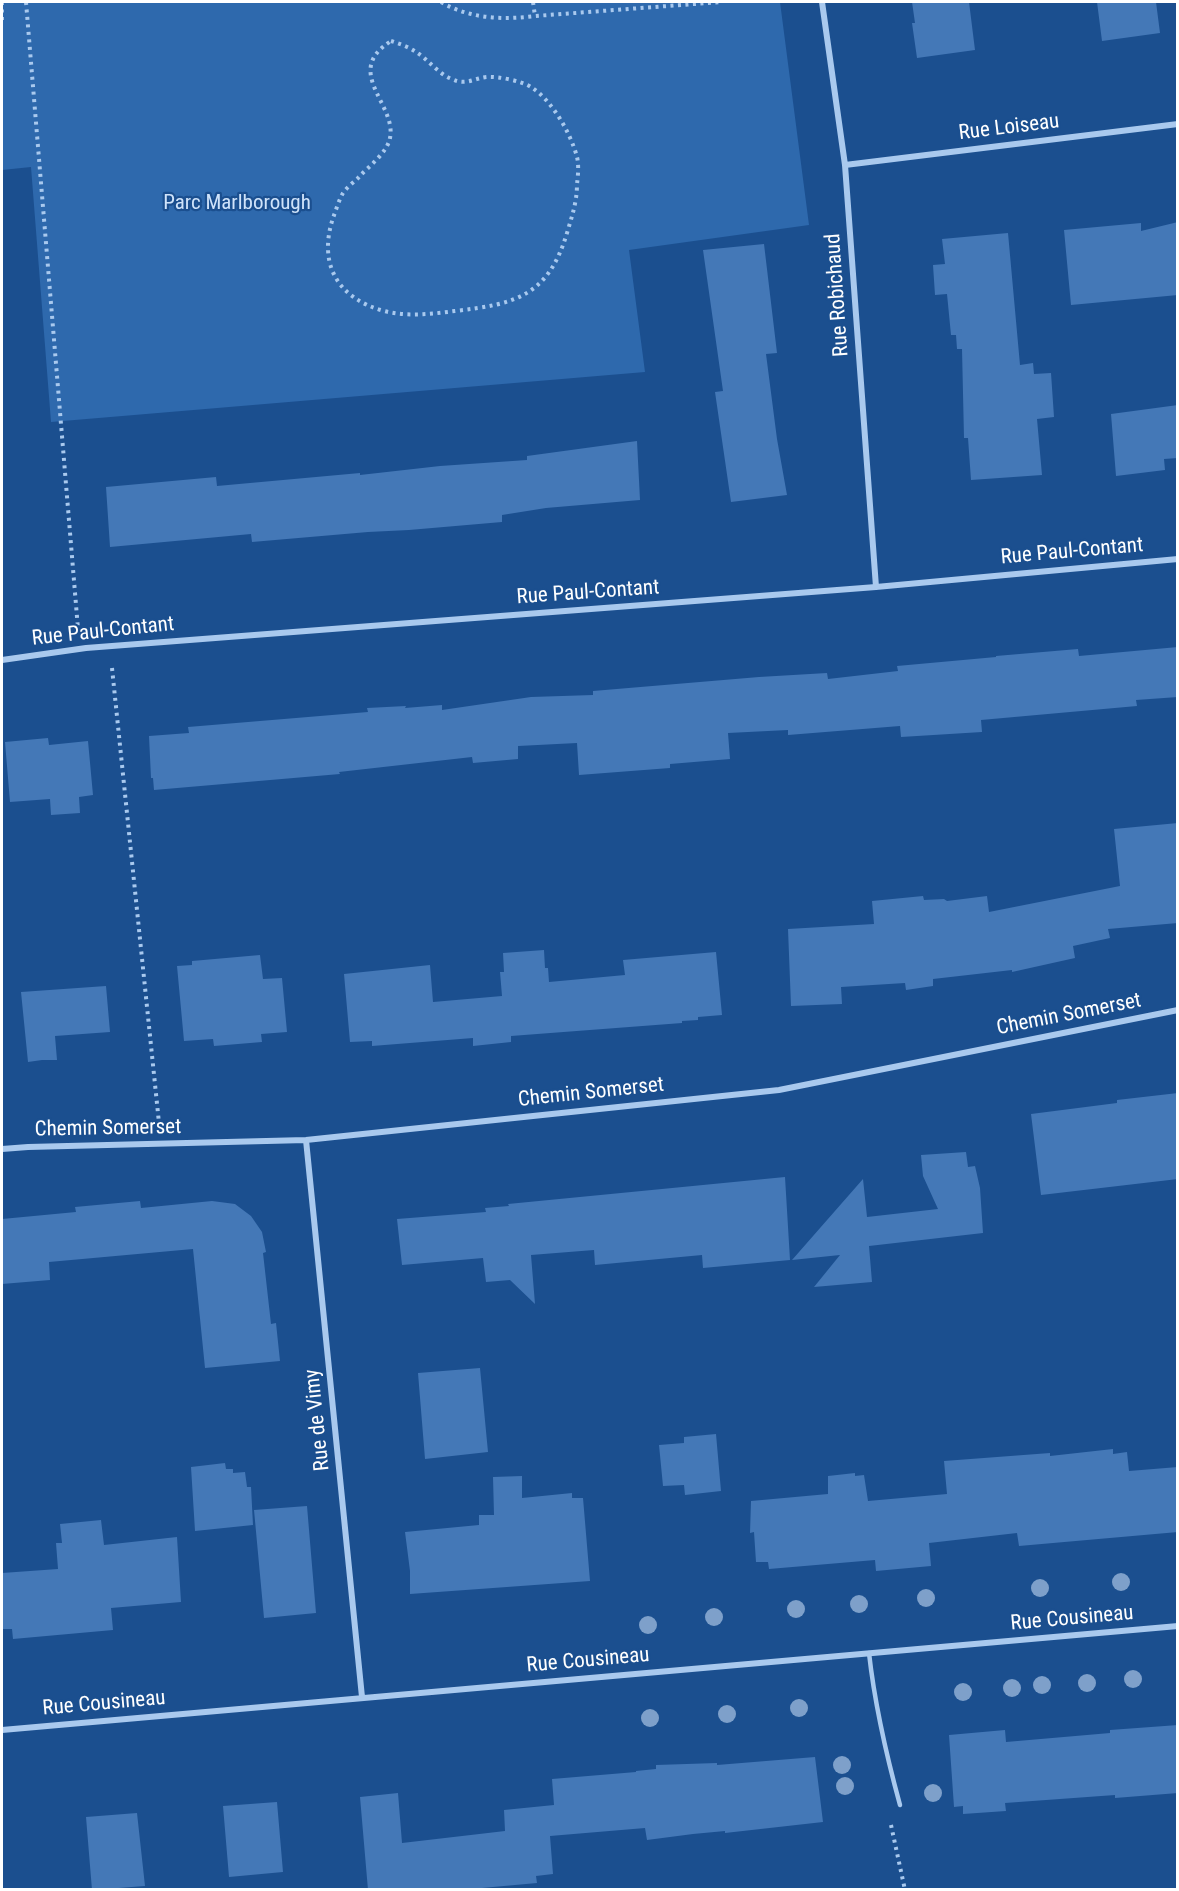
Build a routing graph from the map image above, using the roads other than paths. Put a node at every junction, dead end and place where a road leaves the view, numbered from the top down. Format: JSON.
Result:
{"nodes":[{"id":1,"x":822,"y":2,"type":"edge"},
{"id":2,"x":1178,"y":124,"type":"edge"},
{"id":3,"x":845,"y":165,"type":"junction"},
{"id":4,"x":1178,"y":559,"type":"edge"},
{"id":5,"x":876,"y":587,"type":"junction"},
{"id":6,"x":2,"y":660,"type":"edge"},
{"id":7,"x":1178,"y":1010,"type":"edge"},
{"id":8,"x":306,"y":1140,"type":"junction"},
{"id":9,"x":2,"y":1149,"type":"edge"},
{"id":10,"x":1178,"y":1626,"type":"edge"},
{"id":11,"x":869,"y":1653,"type":"junction"},
{"id":12,"x":362,"y":1697,"type":"junction"},
{"id":13,"x":2,"y":1730,"type":"edge"},
{"id":14,"x":900,"y":1805,"type":"dead end"}],
"edges":[{"from":1,"to":3,"type":"street","name":"Rue Robichaud"},
{"from":2,"to":3,"type":"street","name":"Rue Loiseau"},
{"from":3,"to":5,"type":"street","name":"Rue Robichaud"},
{"from":4,"to":5,"type":"street","name":"Rue Paul-Contant"},
{"from":5,"to":6,"type":"street","name":"Rue Paul-Contant"},
{"from":7,"to":8,"type":"street","name":"Chemin Somerset"},
{"from":8,"to":9,"type":"street","name":"Chemin Somerset"},
{"from":8,"to":12,"type":"street","name":"Rue de Vimy"},
{"from":10,"to":11,"type":"street","name":"Rue Cousineau"},
{"from":11,"to":12,"type":"street","name":"Rue Cousineau"},
{"from":11,"to":14,"type":"lane"},
{"from":12,"to":13,"type":"street","name":"Rue Cousineau"}]}
